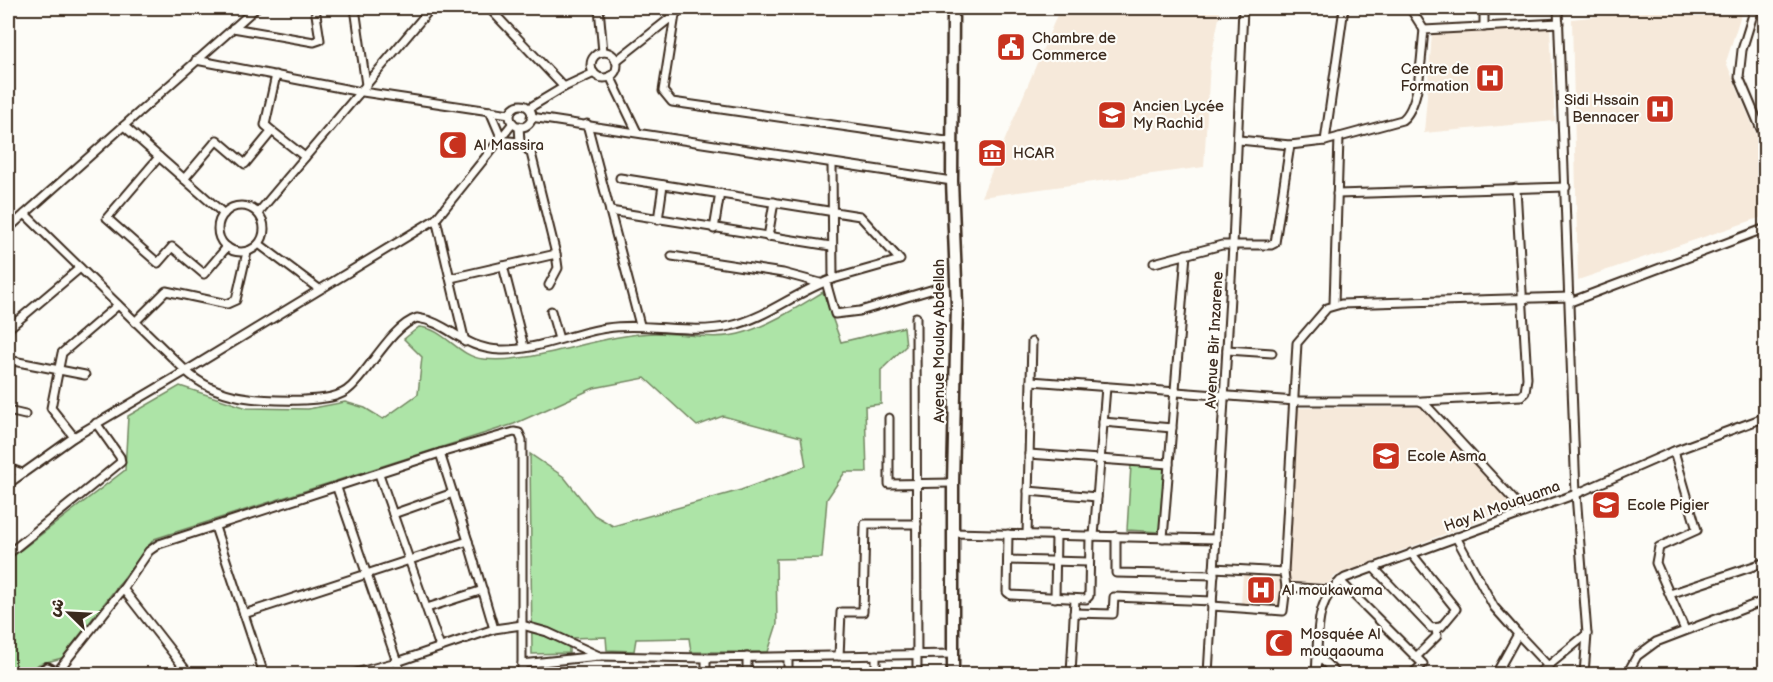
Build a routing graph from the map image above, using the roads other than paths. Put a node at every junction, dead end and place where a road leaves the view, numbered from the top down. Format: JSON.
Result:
{"nodes":[{"id":1,"x":256,"y":8,"type":"edge"},
{"id":2,"x":315,"y":8,"type":"edge"},
{"id":3,"x":355,"y":8,"type":"edge"},
{"id":4,"x":431,"y":8,"type":"edge"},
{"id":5,"x":489,"y":8,"type":"edge"},
{"id":6,"x":599,"y":8,"type":"edge"},
{"id":7,"x":683,"y":8,"type":"edge"},
{"id":8,"x":953,"y":8,"type":"edge"},
{"id":9,"x":1244,"y":8,"type":"edge"},
{"id":10,"x":1344,"y":8,"type":"edge"},
{"id":11,"x":1410,"y":8,"type":"edge"},
{"id":12,"x":1484,"y":8,"type":"edge"},
{"id":13,"x":1558,"y":8,"type":"edge"},
{"id":14,"x":1755,"y":8,"type":"edge"},
{"id":15,"x":675,"y":15,"type":"junction"},
{"id":16,"x":1559,"y":23,"type":"junction"},
{"id":17,"x":1484,"y":27,"type":"junction"},
{"id":18,"x":232,"y":28,"type":"junction"},
{"id":19,"x":1424,"y":30,"type":"junction"},
{"id":20,"x":603,"y":52,"type":"junction"},
{"id":21,"x":196,"y":60,"type":"junction"},
{"id":22,"x":616,"y":61,"type":"junction"},
{"id":23,"x":594,"y":73,"type":"junction"},
{"id":24,"x":276,"y":75,"type":"junction"},
{"id":25,"x":610,"y":76,"type":"junction"},
{"id":26,"x":366,"y":85,"type":"junction"},
{"id":27,"x":564,"y":87,"type":"junction"},
{"id":28,"x":361,"y":92,"type":"junction"},
{"id":29,"x":529,"y":108,"type":"junction"},
{"id":30,"x":490,"y":111,"type":"junction"},
{"id":31,"x":510,"y":114,"type":"junction"},
{"id":32,"x":531,"y":117,"type":"junction"},
{"id":33,"x":587,"y":124,"type":"junction"},
{"id":34,"x":516,"y":125,"type":"junction"},
{"id":35,"x":124,"y":126,"type":"junction"},
{"id":36,"x":272,"y":131,"type":"junction"},
{"id":37,"x":637,"y":132,"type":"junction"},
{"id":38,"x":1339,"y":137,"type":"junction"},
{"id":39,"x":500,"y":138,"type":"junction"},
{"id":40,"x":1239,"y":140,"type":"junction"},
{"id":41,"x":1325,"y":141,"type":"junction"},
{"id":42,"x":1766,"y":141,"type":"edge"},
{"id":43,"x":520,"y":142,"type":"junction"},
{"id":44,"x":953,"y":142,"type":"junction"},
{"id":45,"x":1290,"y":145,"type":"junction"},
{"id":46,"x":159,"y":157,"type":"junction"},
{"id":47,"x":305,"y":157,"type":"junction"},
{"id":48,"x":832,"y":164,"type":"junction"},
{"id":49,"x":620,"y":178,"type":"dead end"},
{"id":50,"x":184,"y":179,"type":"junction"},
{"id":51,"x":952,"y":181,"type":"junction"},
{"id":52,"x":663,"y":184,"type":"junction"},
{"id":53,"x":1566,"y":187,"type":"junction"},
{"id":54,"x":1516,"y":188,"type":"junction"},
{"id":55,"x":720,"y":193,"type":"junction"},
{"id":56,"x":1337,"y":194,"type":"junction"},
{"id":57,"x":774,"y":201,"type":"junction"},
{"id":58,"x":610,"y":211,"type":"junction"},
{"id":59,"x":831,"y":212,"type":"junction"},
{"id":60,"x":258,"y":213,"type":"junction"},
{"id":61,"x":25,"y":214,"type":"junction"},
{"id":62,"x":224,"y":214,"type":"junction"},
{"id":63,"x":436,"y":219,"type":"junction"},
{"id":64,"x":658,"y":220,"type":"junction"},
{"id":65,"x":1766,"y":228,"type":"edge"},
{"id":66,"x":8,"y":229,"type":"edge"},
{"id":67,"x":714,"y":229,"type":"junction"},
{"id":68,"x":768,"y":237,"type":"junction"},
{"id":69,"x":259,"y":244,"type":"junction"},
{"id":70,"x":1233,"y":245,"type":"junction"},
{"id":71,"x":831,"y":246,"type":"junction"},
{"id":72,"x":227,"y":247,"type":"junction"},
{"id":73,"x":247,"y":252,"type":"junction"},
{"id":74,"x":556,"y":254,"type":"junction"},
{"id":75,"x":1186,"y":254,"type":"junction"},
{"id":76,"x":672,"y":256,"type":"dead end"},
{"id":77,"x":1154,"y":264,"type":"dead end"},
{"id":78,"x":503,"y":266,"type":"junction"},
{"id":79,"x":80,"y":268,"type":"junction"},
{"id":80,"x":451,"y":278,"type":"junction"},
{"id":81,"x":826,"y":282,"type":"junction"},
{"id":82,"x":549,"y":285,"type":"dead end"},
{"id":83,"x":319,"y":289,"type":"junction"},
{"id":84,"x":934,"y":289,"type":"dead end"},
{"id":85,"x":1522,"y":298,"type":"junction"},
{"id":86,"x":1570,"y":299,"type":"junction"},
{"id":87,"x":118,"y":305,"type":"junction"},
{"id":88,"x":1334,"y":305,"type":"junction"},
{"id":89,"x":551,"y":310,"type":"dead end"},
{"id":90,"x":916,"y":317,"type":"dead end"},
{"id":91,"x":135,"y":322,"type":"junction"},
{"id":92,"x":640,"y":325,"type":"junction"},
{"id":93,"x":8,"y":339,"type":"edge"},
{"id":94,"x":559,"y":339,"type":"junction"},
{"id":95,"x":465,"y":342,"type":"junction"},
{"id":96,"x":1032,"y":342,"type":"dead end"},
{"id":97,"x":524,"y":347,"type":"junction"},
{"id":98,"x":1227,"y":350,"type":"junction"},
{"id":99,"x":1272,"y":354,"type":"dead end"},
{"id":100,"x":8,"y":360,"type":"edge"},
{"id":101,"x":58,"y":370,"type":"junction"},
{"id":102,"x":186,"y":371,"type":"junction"},
{"id":103,"x":85,"y":375,"type":"dead end"},
{"id":104,"x":1031,"y":381,"type":"junction"},
{"id":105,"x":1106,"y":387,"type":"junction"},
{"id":106,"x":1175,"y":392,"type":"junction"},
{"id":107,"x":1224,"y":396,"type":"junction"},
{"id":108,"x":1294,"y":401,"type":"junction"},
{"id":109,"x":1419,"y":401,"type":"junction"},
{"id":110,"x":8,"y":411,"type":"edge"},
{"id":111,"x":25,"y":415,"type":"dead end"},
{"id":112,"x":1766,"y":417,"type":"edge"},
{"id":113,"x":889,"y":418,"type":"dead end"},
{"id":114,"x":1103,"y":422,"type":"junction"},
{"id":115,"x":96,"y":423,"type":"junction"},
{"id":116,"x":1172,"y":428,"type":"junction"},
{"id":117,"x":74,"y":437,"type":"junction"},
{"id":118,"x":1674,"y":451,"type":"junction"},
{"id":119,"x":440,"y":453,"type":"junction"},
{"id":120,"x":1029,"y":454,"type":"junction"},
{"id":121,"x":1100,"y":458,"type":"junction"},
{"id":122,"x":1169,"y":464,"type":"junction"},
{"id":123,"x":8,"y":468,"type":"edge"},
{"id":124,"x":22,"y":473,"type":"junction"},
{"id":125,"x":379,"y":474,"type":"junction"},
{"id":126,"x":917,"y":483,"type":"junction"},
{"id":127,"x":953,"y":483,"type":"junction"},
{"id":128,"x":8,"y":484,"type":"edge"},
{"id":129,"x":337,"y":488,"type":"junction"},
{"id":130,"x":1028,"y":491,"type":"junction"},
{"id":131,"x":453,"y":494,"type":"junction"},
{"id":132,"x":1576,"y":494,"type":"junction"},
{"id":133,"x":1097,"y":497,"type":"junction"},
{"id":134,"x":1524,"y":511,"type":"junction"},
{"id":135,"x":393,"y":514,"type":"junction"},
{"id":136,"x":917,"y":524,"type":"junction"},
{"id":137,"x":215,"y":527,"type":"junction"},
{"id":138,"x":953,"y":533,"type":"junction"},
{"id":139,"x":1008,"y":534,"type":"junction"},
{"id":140,"x":1027,"y":534,"type":"junction"},
{"id":141,"x":1056,"y":535,"type":"junction"},
{"id":142,"x":1092,"y":536,"type":"junction"},
{"id":143,"x":1116,"y":536,"type":"junction"},
{"id":144,"x":1456,"y":537,"type":"junction"},
{"id":145,"x":1163,"y":538,"type":"junction"},
{"id":146,"x":1216,"y":539,"type":"junction"},
{"id":147,"x":468,"y":541,"type":"junction"},
{"id":148,"x":1411,"y":553,"type":"junction"},
{"id":149,"x":8,"y":554,"type":"edge"},
{"id":150,"x":410,"y":560,"type":"junction"},
{"id":151,"x":1008,"y":561,"type":"junction"},
{"id":152,"x":1056,"y":562,"type":"junction"},
{"id":153,"x":1089,"y":562,"type":"junction"},
{"id":154,"x":1766,"y":562,"type":"edge"},
{"id":155,"x":1373,"y":567,"type":"junction"},
{"id":156,"x":1214,"y":572,"type":"junction"},
{"id":157,"x":1284,"y":572,"type":"junction"},
{"id":158,"x":366,"y":574,"type":"junction"},
{"id":159,"x":1340,"y":581,"type":"junction"},
{"id":160,"x":1286,"y":587,"type":"junction"},
{"id":161,"x":123,"y":589,"type":"junction"},
{"id":162,"x":483,"y":590,"type":"junction"},
{"id":163,"x":1330,"y":590,"type":"junction"},
{"id":164,"x":1670,"y":594,"type":"junction"},
{"id":165,"x":1055,"y":598,"type":"junction"},
{"id":166,"x":1075,"y":598,"type":"junction"},
{"id":167,"x":1766,"y":600,"type":"edge"},
{"id":168,"x":1212,"y":603,"type":"junction"},
{"id":169,"x":427,"y":608,"type":"junction"},
{"id":170,"x":1074,"y":613,"type":"junction"},
{"id":171,"x":244,"y":614,"type":"junction"},
{"id":172,"x":522,"y":625,"type":"junction"},
{"id":173,"x":1436,"y":628,"type":"junction"},
{"id":174,"x":494,"y":629,"type":"junction"},
{"id":175,"x":1685,"y":630,"type":"junction"},
{"id":176,"x":1518,"y":634,"type":"junction"},
{"id":177,"x":1587,"y":634,"type":"junction"},
{"id":178,"x":440,"y":647,"type":"junction"},
{"id":179,"x":953,"y":654,"type":"junction"},
{"id":180,"x":917,"y":655,"type":"junction"},
{"id":181,"x":599,"y":656,"type":"junction"},
{"id":182,"x":839,"y":656,"type":"junction"},
{"id":183,"x":876,"y":656,"type":"junction"},
{"id":184,"x":1318,"y":656,"type":"junction"},
{"id":185,"x":747,"y":657,"type":"junction"},
{"id":186,"x":788,"y":657,"type":"junction"},
{"id":187,"x":1416,"y":657,"type":"junction"},
{"id":188,"x":706,"y":658,"type":"junction"},
{"id":189,"x":397,"y":662,"type":"junction"},
{"id":190,"x":522,"y":664,"type":"junction"},
{"id":191,"x":1548,"y":666,"type":"junction"},
{"id":192,"x":57,"y":673,"type":"edge"},
{"id":193,"x":1028,"y":674,"type":"edge"},
{"id":194,"x":38,"y":675,"type":"edge"},
{"id":195,"x":189,"y":675,"type":"edge"},
{"id":196,"x":264,"y":675,"type":"edge"},
{"id":197,"x":352,"y":675,"type":"edge"},
{"id":198,"x":401,"y":675,"type":"edge"},
{"id":199,"x":522,"y":675,"type":"edge"},
{"id":200,"x":706,"y":675,"type":"edge"},
{"id":201,"x":747,"y":675,"type":"edge"},
{"id":202,"x":788,"y":675,"type":"edge"},
{"id":203,"x":876,"y":675,"type":"edge"},
{"id":204,"x":917,"y":675,"type":"edge"},
{"id":205,"x":953,"y":675,"type":"edge"},
{"id":206,"x":1021,"y":675,"type":"edge"},
{"id":207,"x":1052,"y":675,"type":"edge"},
{"id":208,"x":1071,"y":675,"type":"edge"},
{"id":209,"x":1208,"y":675,"type":"edge"},
{"id":210,"x":1316,"y":675,"type":"edge"},
{"id":211,"x":1337,"y":675,"type":"edge"},
{"id":212,"x":1412,"y":675,"type":"edge"},
{"id":213,"x":1496,"y":675,"type":"edge"},
{"id":214,"x":1538,"y":675,"type":"edge"},
{"id":215,"x":1584,"y":675,"type":"edge"},
{"id":216,"x":1627,"y":675,"type":"edge"}],
"edges":[{"from":1,"to":18,"type":"street"},
{"from":2,"to":18,"type":"street"},
{"from":3,"to":26,"type":"street"},
{"from":4,"to":26,"type":"street"},
{"from":5,"to":27,"type":"street"},
{"from":6,"to":20,"type":"street"},
{"from":7,"to":15,"type":"street"},
{"from":8,"to":44,"type":"main road","name":"Avenue Moulay Abdellah"},
{"from":9,"to":40,"type":"street","name":"Avenue Bir Inzarene"},
{"from":10,"to":41,"type":"street"},
{"from":11,"to":19,"type":"street"},
{"from":12,"to":17,"type":"street"},
{"from":13,"to":16,"type":"street"},
{"from":14,"to":42,"type":"street"},
{"from":15,"to":22,"type":"street"},
{"from":15,"to":44,"type":"street"},
{"from":16,"to":17,"type":"street"},
{"from":16,"to":53,"type":"street"},
{"from":17,"to":19,"type":"street"},
{"from":18,"to":21,"type":"street"},
{"from":19,"to":38,"type":"street"},
{"from":20,"to":22,"type":"street"},
{"from":20,"to":23,"type":"street"},
{"from":21,"to":24,"type":"street"},
{"from":21,"to":35,"type":"street"},
{"from":22,"to":25,"type":"street"},
{"from":23,"to":25,"type":"street"},
{"from":23,"to":27,"type":"street"},
{"from":24,"to":28,"type":"street"},
{"from":24,"to":36,"type":"street"},
{"from":25,"to":37,"type":"street"},
{"from":26,"to":28,"type":"street"},
{"from":27,"to":29,"type":"street"},
{"from":28,"to":30,"type":"street"},
{"from":28,"to":47,"type":"street"},
{"from":29,"to":31,"type":"street"},
{"from":29,"to":32,"type":"street"},
{"from":30,"to":31,"type":"street"},
{"from":30,"to":39,"type":"street"},
{"from":31,"to":34,"type":"street"},
{"from":32,"to":33,"type":"street"},
{"from":32,"to":34,"type":"street"},
{"from":33,"to":37,"type":"street"},
{"from":33,"to":58,"type":"street"},
{"from":34,"to":39,"type":"street"},
{"from":34,"to":43,"type":"street"},
{"from":35,"to":46,"type":"street"},
{"from":35,"to":61,"type":"street"},
{"from":36,"to":47,"type":"street"},
{"from":36,"to":50,"type":"street"},
{"from":37,"to":48,"type":"street"},
{"from":38,"to":41,"type":"street"},
{"from":38,"to":56,"type":"street"},
{"from":39,"to":43,"type":"street"},
{"from":39,"to":63,"type":"street"},
{"from":40,"to":45,"type":"street"},
{"from":40,"to":70,"type":"street","name":"Avenue Bir Inzarene"},
{"from":41,"to":45,"type":"street"},
{"from":43,"to":74,"type":"street"},
{"from":44,"to":51,"type":"main road","name":"Avenue Moulay Abdellah"},
{"from":45,"to":70,"type":"street"},
{"from":46,"to":50,"type":"street"},
{"from":46,"to":72,"type":"street"},
{"from":47,"to":60,"type":"street"},
{"from":48,"to":51,"type":"street"},
{"from":48,"to":59,"type":"street"},
{"from":49,"to":52,"type":"street"},
{"from":50,"to":62,"type":"street"},
{"from":51,"to":127,"type":"main road","name":"Avenue Moulay Abdellah"},
{"from":52,"to":55,"type":"street"},
{"from":52,"to":64,"type":"street"},
{"from":53,"to":54,"type":"street"},
{"from":53,"to":86,"type":"street"},
{"from":54,"to":56,"type":"street"},
{"from":54,"to":85,"type":"street"},
{"from":55,"to":57,"type":"street"},
{"from":55,"to":67,"type":"street"},
{"from":56,"to":88,"type":"street"},
{"from":57,"to":59,"type":"street"},
{"from":57,"to":68,"type":"street"},
{"from":58,"to":64,"type":"street"},
{"from":58,"to":92,"type":"street"},
{"from":59,"to":71,"type":"street"},
{"from":59,"to":81,"type":"street"},
{"from":60,"to":62,"type":"street"},
{"from":60,"to":69,"type":"street"},
{"from":61,"to":66,"type":"street"},
{"from":61,"to":79,"type":"street"},
{"from":62,"to":72,"type":"street"},
{"from":63,"to":80,"type":"street"},
{"from":63,"to":83,"type":"street"},
{"from":64,"to":67,"type":"street"},
{"from":65,"to":86,"type":"street"},
{"from":67,"to":68,"type":"street"},
{"from":68,"to":71,"type":"street"},
{"from":69,"to":73,"type":"street"},
{"from":69,"to":83,"type":"street"},
{"from":70,"to":75,"type":"street"},
{"from":70,"to":98,"type":"street","name":"Avenue Bir Inzarene"},
{"from":71,"to":81,"type":"street"},
{"from":72,"to":73,"type":"street"},
{"from":73,"to":91,"type":"street"},
{"from":74,"to":78,"type":"street"},
{"from":74,"to":82,"type":"street"},
{"from":75,"to":77,"type":"street"},
{"from":75,"to":106,"type":"street"},
{"from":76,"to":81,"type":"street"},
{"from":78,"to":80,"type":"street"},
{"from":78,"to":97,"type":"street"},
{"from":79,"to":87,"type":"street"},
{"from":79,"to":93,"type":"street"},
{"from":80,"to":95,"type":"street"},
{"from":81,"to":84,"type":"street"},
{"from":81,"to":92,"type":"street"},
{"from":83,"to":102,"type":"street"},
{"from":85,"to":86,"type":"street"},
{"from":85,"to":88,"type":"street"},
{"from":85,"to":109,"type":"street"},
{"from":86,"to":132,"type":"street"},
{"from":87,"to":91,"type":"street"},
{"from":87,"to":101,"type":"street"},
{"from":88,"to":108,"type":"street"},
{"from":89,"to":94,"type":"street"},
{"from":90,"to":126,"type":"street"},
{"from":91,"to":102,"type":"street"},
{"from":92,"to":94,"type":"street"},
{"from":94,"to":97,"type":"street"},
{"from":95,"to":97,"type":"street"},
{"from":95,"to":102,"type":"street"},
{"from":96,"to":104,"type":"street"},
{"from":98,"to":99,"type":"street"},
{"from":98,"to":107,"type":"street","name":"Avenue Bir Inzarene"},
{"from":100,"to":101,"type":"street"},
{"from":101,"to":103,"type":"street"},
{"from":101,"to":117,"type":"street"},
{"from":102,"to":115,"type":"street"},
{"from":104,"to":105,"type":"street"},
{"from":104,"to":120,"type":"street"},
{"from":105,"to":106,"type":"street"},
{"from":105,"to":114,"type":"street"},
{"from":106,"to":107,"type":"street"},
{"from":106,"to":116,"type":"street"},
{"from":107,"to":108,"type":"street"},
{"from":107,"to":146,"type":"street","name":"Avenue Bir Inzarene"},
{"from":108,"to":109,"type":"street"},
{"from":108,"to":157,"type":"street"},
{"from":109,"to":134,"type":"street"},
{"from":110,"to":111,"type":"street"},
{"from":112,"to":118,"type":"street","name":"Hay Al Mouquama"},
{"from":113,"to":126,"type":"street"},
{"from":114,"to":116,"type":"street"},
{"from":114,"to":121,"type":"street"},
{"from":115,"to":117,"type":"street"},
{"from":115,"to":149,"type":"street"},
{"from":116,"to":122,"type":"street"},
{"from":117,"to":124,"type":"street"},
{"from":118,"to":132,"type":"street","name":"Hay Al Mouquama"},
{"from":118,"to":164,"type":"street"},
{"from":119,"to":125,"type":"street"},
{"from":119,"to":131,"type":"street"},
{"from":119,"to":172,"type":"street"},
{"from":120,"to":121,"type":"street"},
{"from":120,"to":130,"type":"street"},
{"from":121,"to":122,"type":"street"},
{"from":121,"to":133,"type":"street"},
{"from":122,"to":145,"type":"street"},
{"from":123,"to":124,"type":"street"},
{"from":124,"to":128,"type":"street"},
{"from":125,"to":129,"type":"street"},
{"from":125,"to":135,"type":"street"},
{"from":126,"to":127,"type":"street"},
{"from":126,"to":136,"type":"street"},
{"from":127,"to":138,"type":"main road","name":"Avenue Moulay Abdellah"},
{"from":129,"to":137,"type":"street"},
{"from":129,"to":158,"type":"street"},
{"from":130,"to":133,"type":"street"},
{"from":130,"to":140,"type":"street"},
{"from":131,"to":135,"type":"street"},
{"from":131,"to":147,"type":"street"},
{"from":132,"to":134,"type":"street","name":"Hay Al Mouquama"},
{"from":132,"to":177,"type":"street"},
{"from":133,"to":142,"type":"street"},
{"from":134,"to":144,"type":"street","name":"Hay Al Mouquama"},
{"from":135,"to":150,"type":"street"},
{"from":136,"to":180,"type":"street"},
{"from":136,"to":182,"type":"street"},
{"from":137,"to":161,"type":"street"},
{"from":137,"to":171,"type":"street"},
{"from":138,"to":139,"type":"street"},
{"from":138,"to":179,"type":"main road","name":"Avenue Moulay Abdellah"},
{"from":139,"to":140,"type":"street"},
{"from":139,"to":151,"type":"street"},
{"from":140,"to":141,"type":"street"},
{"from":141,"to":142,"type":"street"},
{"from":141,"to":152,"type":"street"},
{"from":142,"to":143,"type":"street"},
{"from":142,"to":153,"type":"street"},
{"from":143,"to":145,"type":"street"},
{"from":143,"to":156,"type":"street"},
{"from":144,"to":148,"type":"street","name":"Hay Al Mouquama"},
{"from":144,"to":176,"type":"street"},
{"from":145,"to":146,"type":"street"},
{"from":146,"to":156,"type":"street","name":"Avenue Bir Inzarene"},
{"from":147,"to":150,"type":"street"},
{"from":147,"to":162,"type":"street"},
{"from":148,"to":155,"type":"street","name":"Hay Al Mouquama"},
{"from":148,"to":173,"type":"street"},
{"from":150,"to":158,"type":"street"},
{"from":150,"to":169,"type":"street"},
{"from":151,"to":152,"type":"street"},
{"from":151,"to":165,"type":"street"},
{"from":152,"to":153,"type":"street"},
{"from":152,"to":165,"type":"street"},
{"from":153,"to":166,"type":"street"},
{"from":154,"to":164,"type":"street"},
{"from":155,"to":159,"type":"street","name":"Hay Al Mouquama"},
{"from":155,"to":173,"type":"street"},
{"from":156,"to":157,"type":"street"},
{"from":156,"to":168,"type":"street","name":"Avenue Bir Inzarene"},
{"from":157,"to":160,"type":"street"},
{"from":158,"to":171,"type":"street"},
{"from":158,"to":189,"type":"street"},
{"from":159,"to":163,"type":"street","name":"Hay Al Mouquama"},
{"from":159,"to":187,"type":"street"},
{"from":160,"to":163,"type":"street"},
{"from":160,"to":168,"type":"street"},
{"from":161,"to":192,"type":"street"},
{"from":161,"to":195,"type":"street"},
{"from":162,"to":169,"type":"street"},
{"from":162,"to":174,"type":"street"},
{"from":163,"to":184,"type":"street","name":"Hay Al Mouquama"},
{"from":164,"to":175,"type":"street"},
{"from":165,"to":166,"type":"street"},
{"from":166,"to":170,"type":"street"},
{"from":167,"to":175,"type":"street"},
{"from":168,"to":170,"type":"street"},
{"from":168,"to":209,"type":"street","name":"Avenue Bir Inzarene"},
{"from":169,"to":178,"type":"street"},
{"from":170,"to":208,"type":"street"},
{"from":171,"to":196,"type":"street"},
{"from":172,"to":174,"type":"street"},
{"from":172,"to":181,"type":"street"},
{"from":172,"to":190,"type":"street"},
{"from":173,"to":187,"type":"street"},
{"from":174,"to":178,"type":"street"},
{"from":175,"to":216,"type":"street"},
{"from":176,"to":191,"type":"street"},
{"from":176,"to":213,"type":"street"},
{"from":177,"to":191,"type":"street"},
{"from":177,"to":215,"type":"street"},
{"from":178,"to":189,"type":"street"},
{"from":179,"to":180,"type":"street"},
{"from":179,"to":205,"type":"main road","name":"Avenue Moulay Abdellah"},
{"from":180,"to":183,"type":"street"},
{"from":180,"to":204,"type":"street"},
{"from":181,"to":188,"type":"street"},
{"from":181,"to":190,"type":"street"},
{"from":182,"to":183,"type":"street"},
{"from":182,"to":186,"type":"street"},
{"from":183,"to":203,"type":"street"},
{"from":184,"to":210,"type":"street","name":"Hay Al Mouquama"},
{"from":184,"to":211,"type":"street"},
{"from":185,"to":186,"type":"street"},
{"from":185,"to":188,"type":"street"},
{"from":185,"to":201,"type":"street"},
{"from":186,"to":202,"type":"street"},
{"from":187,"to":212,"type":"street"},
{"from":188,"to":200,"type":"street"},
{"from":189,"to":197,"type":"street"},
{"from":189,"to":198,"type":"street"},
{"from":190,"to":199,"type":"street"},
{"from":191,"to":214,"type":"street"},
{"from":192,"to":194,"type":"street"},
{"from":193,"to":206,"type":"street"},
{"from":193,"to":207,"type":"street"}]}
